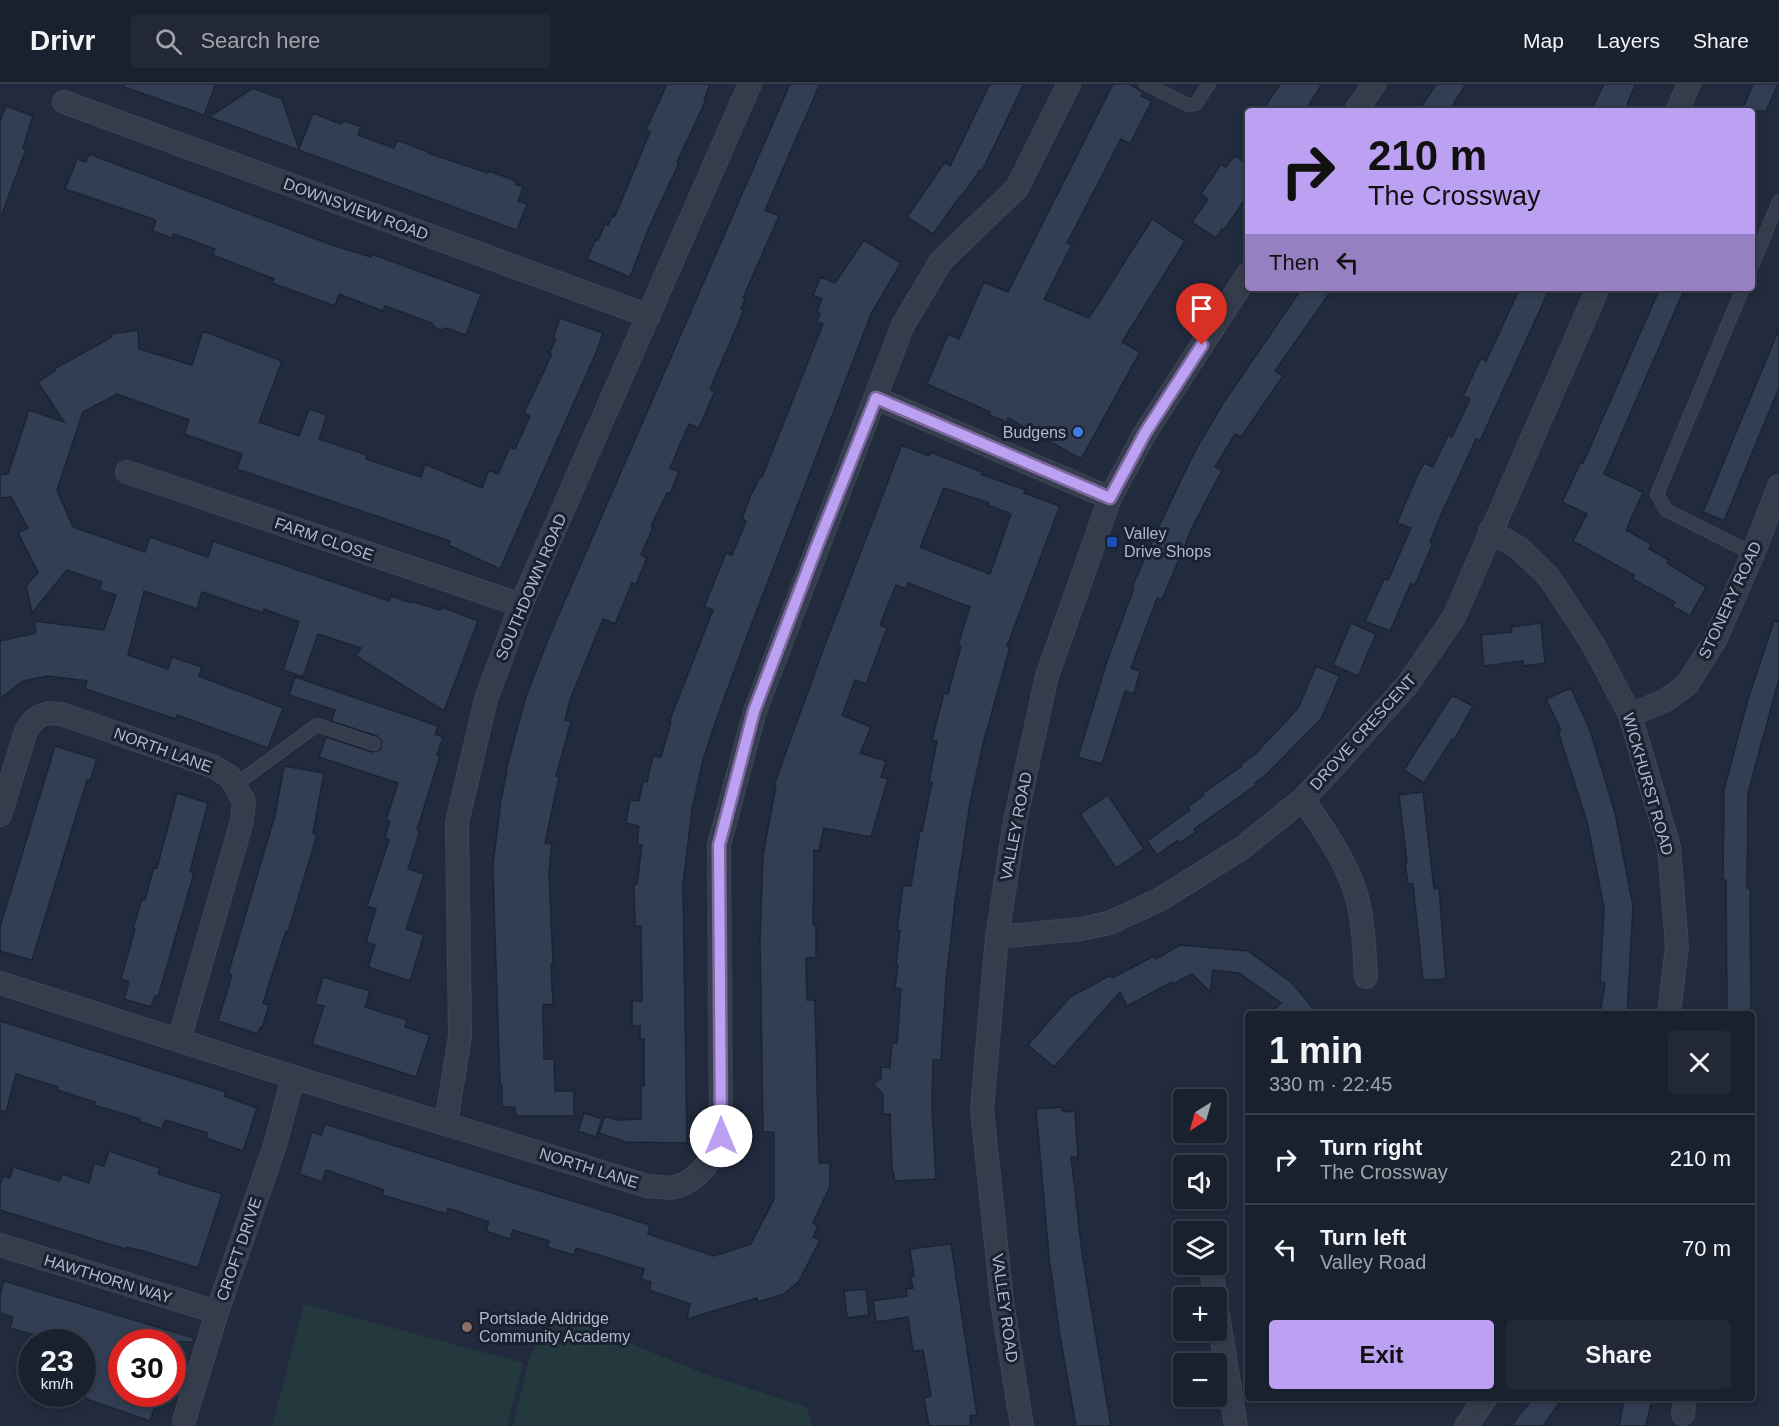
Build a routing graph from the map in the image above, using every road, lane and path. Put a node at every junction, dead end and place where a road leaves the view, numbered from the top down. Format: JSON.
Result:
{"nodes":[{"id":1,"x":750,"y":84,"type":"edge"},
{"id":2,"x":1069,"y":84,"type":"edge"},
{"id":3,"x":1146,"y":84,"type":"edge"},
{"id":4,"x":1209,"y":84,"type":"edge"},
{"id":5,"x":1374,"y":84,"type":"edge"},
{"id":6,"x":1689,"y":84,"type":"edge"},
{"id":7,"x":63,"y":102,"type":"dead end"},
{"id":8,"x":1358,"y":108,"type":"edge"},
{"id":9,"x":1678,"y":108,"type":"edge"},
{"id":10,"x":1779,"y":201,"type":"edge"},
{"id":11,"x":1755,"y":259,"type":"edge"},
{"id":12,"x":1245,"y":279,"type":"edge"},
{"id":13,"x":1597,"y":291,"type":"edge"},
{"id":14,"x":1742,"y":291,"type":"edge"},
{"id":15,"x":649,"y":316,"type":"junction"},
{"id":16,"x":876,"y":398,"type":"junction"},
{"id":17,"x":127,"y":472,"type":"dead end"},
{"id":18,"x":1779,"y":486,"type":"edge"},
{"id":19,"x":1110,"y":498,"type":"junction"},
{"id":20,"x":1490,"y":531,"type":"junction"},
{"id":21,"x":1753,"y":554,"type":"junction"},
{"id":22,"x":521,"y":605,"type":"junction"},
{"id":23,"x":1630,"y":715,"type":"junction"},
{"id":24,"x":374,"y":744,"type":"dead end"},
{"id":25,"x":235,"y":785,"type":"junction"},
{"id":26,"x":1303,"y":799,"type":"junction"},
{"id":27,"x":0,"y":815,"type":"edge"},
{"id":28,"x":997,"y":937,"type":"junction"},
{"id":29,"x":1366,"y":977,"type":"dead end"},
{"id":30,"x":0,"y":983,"type":"edge"},
{"id":31,"x":1669,"y":1011,"type":"edge"},
{"id":32,"x":178,"y":1040,"type":"junction"},
{"id":33,"x":293,"y":1077,"type":"junction"},
{"id":34,"x":446,"y":1123,"type":"junction"},
{"id":35,"x":0,"y":1245,"type":"edge"},
{"id":36,"x":217,"y":1312,"type":"junction"},
{"id":37,"x":1222,"y":1341,"type":"edge"},
{"id":38,"x":1484,"y":1401,"type":"edge"},
{"id":39,"x":184,"y":1421,"type":"dead end"},
{"id":40,"x":1022,"y":1426,"type":"edge"},
{"id":41,"x":1236,"y":1426,"type":"edge"},
{"id":42,"x":1466,"y":1426,"type":"edge"}],
"edges":[{"from":1,"to":15,"type":"street","name":"SOUTHDOWN ROAD"},
{"from":2,"to":16,"type":"street","name":"NORTH LANE"},
{"from":3,"to":4,"type":"lane"},
{"from":5,"to":8,"type":"street"},
{"from":6,"to":9,"type":"street"},
{"from":7,"to":15,"type":"street","name":"DOWNSVIEW ROAD"},
{"from":10,"to":11,"type":"lane"},
{"from":12,"to":19,"type":"street","name":"VALLEY ROAD"},
{"from":13,"to":20,"type":"street","name":"DROVE CRESCENT"},
{"from":14,"to":21,"type":"lane"},
{"from":15,"to":22,"type":"street","name":"SOUTHDOWN ROAD"},
{"from":16,"to":19,"type":"street"},
{"from":16,"to":34,"type":"street","name":"NORTH LANE"},
{"from":17,"to":22,"type":"street","name":"FARM CLOSE"},
{"from":18,"to":21,"type":"street","name":"STONERY ROAD"},
{"from":19,"to":28,"type":"street","name":"VALLEY ROAD"},
{"from":20,"to":23,"type":"street","name":"WICKHURST ROAD"},
{"from":20,"to":26,"type":"street","name":"DROVE CRESCENT"},
{"from":21,"to":23,"type":"street","name":"STONERY ROAD"},
{"from":22,"to":34,"type":"street","name":"SOUTHDOWN ROAD"},
{"from":23,"to":31,"type":"street","name":"WICKHURST ROAD"},
{"from":24,"to":25,"type":"lane"},
{"from":25,"to":27,"type":"street","name":"NORTH LANE"},
{"from":25,"to":32,"type":"street"},
{"from":26,"to":28,"type":"street","name":"DROVE CRESCENT"},
{"from":26,"to":29,"type":"street"},
{"from":28,"to":40,"type":"street","name":"VALLEY ROAD"},
{"from":30,"to":32,"type":"street","name":"NORTH LANE"},
{"from":32,"to":33,"type":"street","name":"NORTH LANE"},
{"from":33,"to":34,"type":"street","name":"NORTH LANE"},
{"from":33,"to":36,"type":"street","name":"CROFT DRIVE"},
{"from":35,"to":36,"type":"street","name":"HAWTHORN WAY"},
{"from":36,"to":39,"type":"street","name":"CROFT DRIVE"},
{"from":37,"to":41,"type":"street"},
{"from":38,"to":42,"type":"street"}]}
